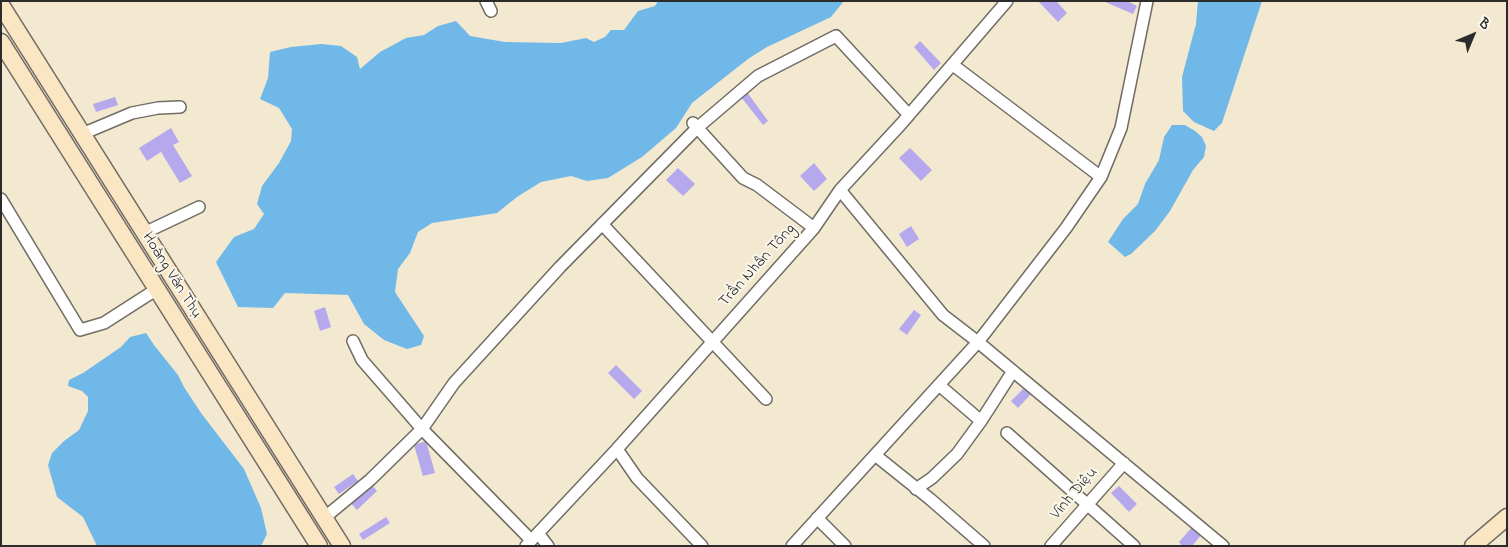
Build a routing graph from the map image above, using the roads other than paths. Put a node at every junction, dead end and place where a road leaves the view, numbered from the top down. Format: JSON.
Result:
{"nodes":[{"id":1,"x":1007,"y":1,"type":"edge"},
{"id":2,"x":1147,"y":1,"type":"edge"},
{"id":3,"x":1,"y":5,"type":"edge"},
{"id":4,"x":1,"y":42,"type":"edge"},
{"id":5,"x":30,"y":50,"type":"junction"},
{"id":6,"x":13,"y":61,"type":"junction"},
{"id":7,"x":953,"y":65,"type":"junction"},
{"id":8,"x":180,"y":107,"type":"dead end"},
{"id":9,"x":909,"y":115,"type":"junction"},
{"id":10,"x":695,"y":125,"type":"junction"},
{"id":11,"x":82,"y":134,"type":"junction"},
{"id":12,"x":1101,"y":177,"type":"junction"},
{"id":13,"x":840,"y":190,"type":"junction"},
{"id":14,"x":1,"y":199,"type":"edge"},
{"id":15,"x":199,"y":207,"type":"dead end"},
{"id":16,"x":602,"y":224,"type":"junction"},
{"id":17,"x":814,"y":228,"type":"junction"},
{"id":18,"x":144,"y":234,"type":"junction"},
{"id":19,"x":157,"y":288,"type":"junction"},
{"id":20,"x":353,"y":341,"type":"dead end"},
{"id":21,"x":711,"y":342,"type":"junction"},
{"id":22,"x":978,"y":342,"type":"junction"},
{"id":23,"x":1013,"y":370,"type":"junction"},
{"id":24,"x":939,"y":385,"type":"junction"},
{"id":25,"x":766,"y":399,"type":"dead end"},
{"id":26,"x":981,"y":421,"type":"junction"},
{"id":27,"x":267,"y":427,"type":"junction"},
{"id":28,"x":422,"y":429,"type":"junction"},
{"id":29,"x":1007,"y":433,"type":"dead end"},
{"id":30,"x":250,"y":437,"type":"junction"},
{"id":31,"x":617,"y":449,"type":"junction"},
{"id":32,"x":874,"y":456,"type":"junction"},
{"id":33,"x":1124,"y":463,"type":"junction"},
{"id":34,"x":916,"y":489,"type":"junction"},
{"id":35,"x":1088,"y":505,"type":"junction"},
{"id":36,"x":1507,"y":517,"type":"edge"},
{"id":37,"x":324,"y":518,"type":"junction"},
{"id":38,"x":817,"y":518,"type":"junction"},
{"id":39,"x":532,"y":539,"type":"edge"},
{"id":40,"x":319,"y":546,"type":"edge"},
{"id":41,"x":342,"y":546,"type":"edge"},
{"id":42,"x":548,"y":546,"type":"edge"},
{"id":43,"x":702,"y":546,"type":"edge"},
{"id":44,"x":792,"y":546,"type":"edge"},
{"id":45,"x":845,"y":546,"type":"edge"},
{"id":46,"x":984,"y":546,"type":"edge"},
{"id":47,"x":1051,"y":546,"type":"edge"},
{"id":48,"x":1134,"y":546,"type":"edge"},
{"id":49,"x":1223,"y":546,"type":"edge"},
{"id":50,"x":1474,"y":546,"type":"edge"}],
"edges":[{"from":1,"to":7,"type":"street","name":"Trần Nhân Tông"},
{"from":2,"to":12,"type":"street"},
{"from":3,"to":5,"type":"main road","name":"Hoàng Văn Thụ"},
{"from":4,"to":6,"type":"main road","name":"Hoàng Văn Thụ"},
{"from":5,"to":6,"type":"main road"},
{"from":5,"to":11,"type":"main road","name":"Hoàng Văn Thụ"},
{"from":6,"to":19,"type":"main road","name":"Hoàng Văn Thụ"},
{"from":7,"to":9,"type":"street","name":"Trần Nhân Tông"},
{"from":7,"to":12,"type":"street"},
{"from":8,"to":11,"type":"street"},
{"from":9,"to":10,"type":"street"},
{"from":9,"to":13,"type":"street","name":"Trần Nhân Tông"},
{"from":10,"to":16,"type":"street"},
{"from":10,"to":17,"type":"street"},
{"from":11,"to":18,"type":"main road","name":"Hoàng Văn Thụ"},
{"from":12,"to":22,"type":"street"},
{"from":13,"to":17,"type":"street","name":"Trần Nhân Tông"},
{"from":13,"to":22,"type":"street"},
{"from":14,"to":19,"type":"street"},
{"from":15,"to":18,"type":"street"},
{"from":16,"to":21,"type":"street"},
{"from":16,"to":28,"type":"street"},
{"from":17,"to":21,"type":"street","name":"Trần Nhân Tông"},
{"from":18,"to":27,"type":"main road","name":"Hoàng Văn Thụ"},
{"from":19,"to":30,"type":"main road","name":"Hoàng Văn Thụ"},
{"from":20,"to":28,"type":"street"},
{"from":21,"to":25,"type":"street"},
{"from":21,"to":31,"type":"street","name":"Trần Nhân Tông"},
{"from":22,"to":23,"type":"street"},
{"from":22,"to":24,"type":"street"},
{"from":23,"to":26,"type":"street"},
{"from":23,"to":33,"type":"street"},
{"from":24,"to":26,"type":"street"},
{"from":24,"to":32,"type":"street"},
{"from":26,"to":34,"type":"street"},
{"from":27,"to":30,"type":"main road"},
{"from":27,"to":37,"type":"main road","name":"Hoàng Văn Thụ"},
{"from":28,"to":37,"type":"street"},
{"from":28,"to":39,"type":"street"},
{"from":29,"to":35,"type":"street"},
{"from":30,"to":40,"type":"main road","name":"Hoàng Văn Thụ"},
{"from":31,"to":39,"type":"street","name":"Trần Nhân Tông"},
{"from":31,"to":43,"type":"street"},
{"from":32,"to":34,"type":"street"},
{"from":32,"to":38,"type":"street"},
{"from":33,"to":35,"type":"street","name":"Vĩnh Diệu"},
{"from":33,"to":49,"type":"street"},
{"from":34,"to":46,"type":"street"},
{"from":35,"to":47,"type":"street","name":"Vĩnh Diệu"},
{"from":35,"to":48,"type":"street"},
{"from":36,"to":50,"type":"main road"},
{"from":37,"to":41,"type":"main road","name":"Hoàng Văn Thụ"},
{"from":38,"to":44,"type":"street"},
{"from":38,"to":45,"type":"street"},
{"from":39,"to":42,"type":"street"}]}
